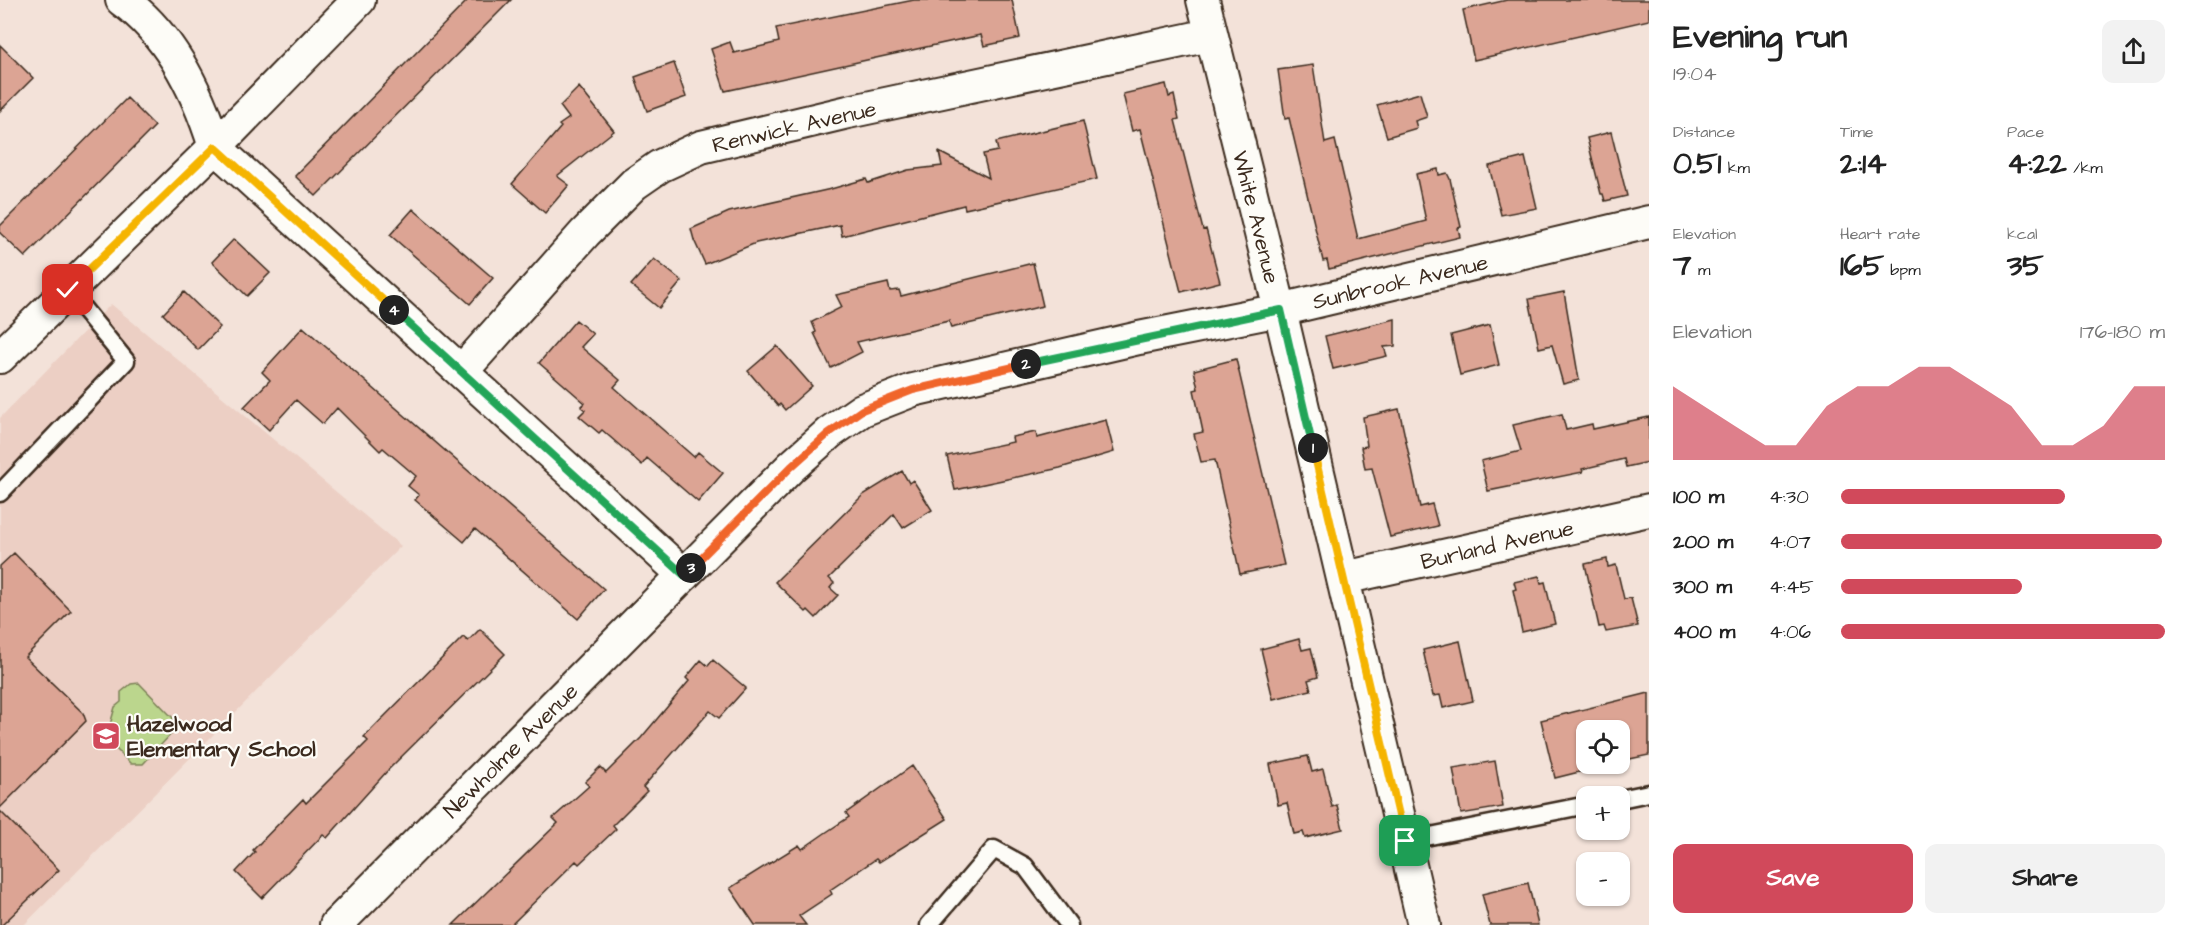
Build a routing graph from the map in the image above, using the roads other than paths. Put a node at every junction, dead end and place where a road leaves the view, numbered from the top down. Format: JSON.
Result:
{"nodes":[{"id":1,"x":122,"y":0,"type":"edge"},
{"id":2,"x":359,"y":0,"type":"edge"},
{"id":3,"x":1203,"y":0,"type":"edge"},
{"id":4,"x":1210,"y":35,"type":"junction"},
{"id":5,"x":215,"y":147,"type":"junction"},
{"id":6,"x":1649,"y":222,"type":"edge"},
{"id":7,"x":68,"y":290,"type":"junction"},
{"id":8,"x":1281,"y":310,"type":"junction"},
{"id":9,"x":0,"y":357,"type":"edge"},
{"id":10,"x":462,"y":372,"type":"junction"},
{"id":11,"x":0,"y":493,"type":"edge"},
{"id":12,"x":1649,"y":510,"type":"edge"},
{"id":13,"x":684,"y":575,"type":"junction"},
{"id":14,"x":1344,"y":578,"type":"junction"},
{"id":15,"x":1649,"y":793,"type":"edge"},
{"id":16,"x":1630,"y":796,"type":"edge"},
{"id":17,"x":1576,"y":807,"type":"edge"},
{"id":18,"x":1405,"y":841,"type":"junction"},
{"id":19,"x":336,"y":925,"type":"edge"},
{"id":20,"x":929,"y":925,"type":"edge"},
{"id":21,"x":1069,"y":925,"type":"edge"},
{"id":22,"x":1425,"y":925,"type":"edge"}],
"edges":[{"from":1,"to":5,"type":"street"},
{"from":2,"to":5,"type":"street"},
{"from":3,"to":4,"type":"street","name":"White Avenue"},
{"from":4,"to":8,"type":"street","name":"White Avenue"},
{"from":4,"to":10,"type":"street","name":"Renwick Avenue"},
{"from":5,"to":7,"type":"street"},
{"from":5,"to":10,"type":"street"},
{"from":6,"to":8,"type":"street","name":"Sunbrook Avenue"},
{"from":7,"to":9,"type":"street"},
{"from":7,"to":11,"type":"lane"},
{"from":8,"to":13,"type":"street","name":"Sunbrook Avenue"},
{"from":8,"to":14,"type":"street","name":"White Avenue"},
{"from":10,"to":13,"type":"street"},
{"from":12,"to":14,"type":"street","name":"Burland Avenue"},
{"from":13,"to":19,"type":"street","name":"Newholme Avenue"},
{"from":14,"to":18,"type":"street","name":"White Avenue"},
{"from":15,"to":16,"type":"lane"},
{"from":17,"to":18,"type":"lane"},
{"from":18,"to":22,"type":"street","name":"White Avenue"},
{"from":20,"to":21,"type":"lane"}]}
